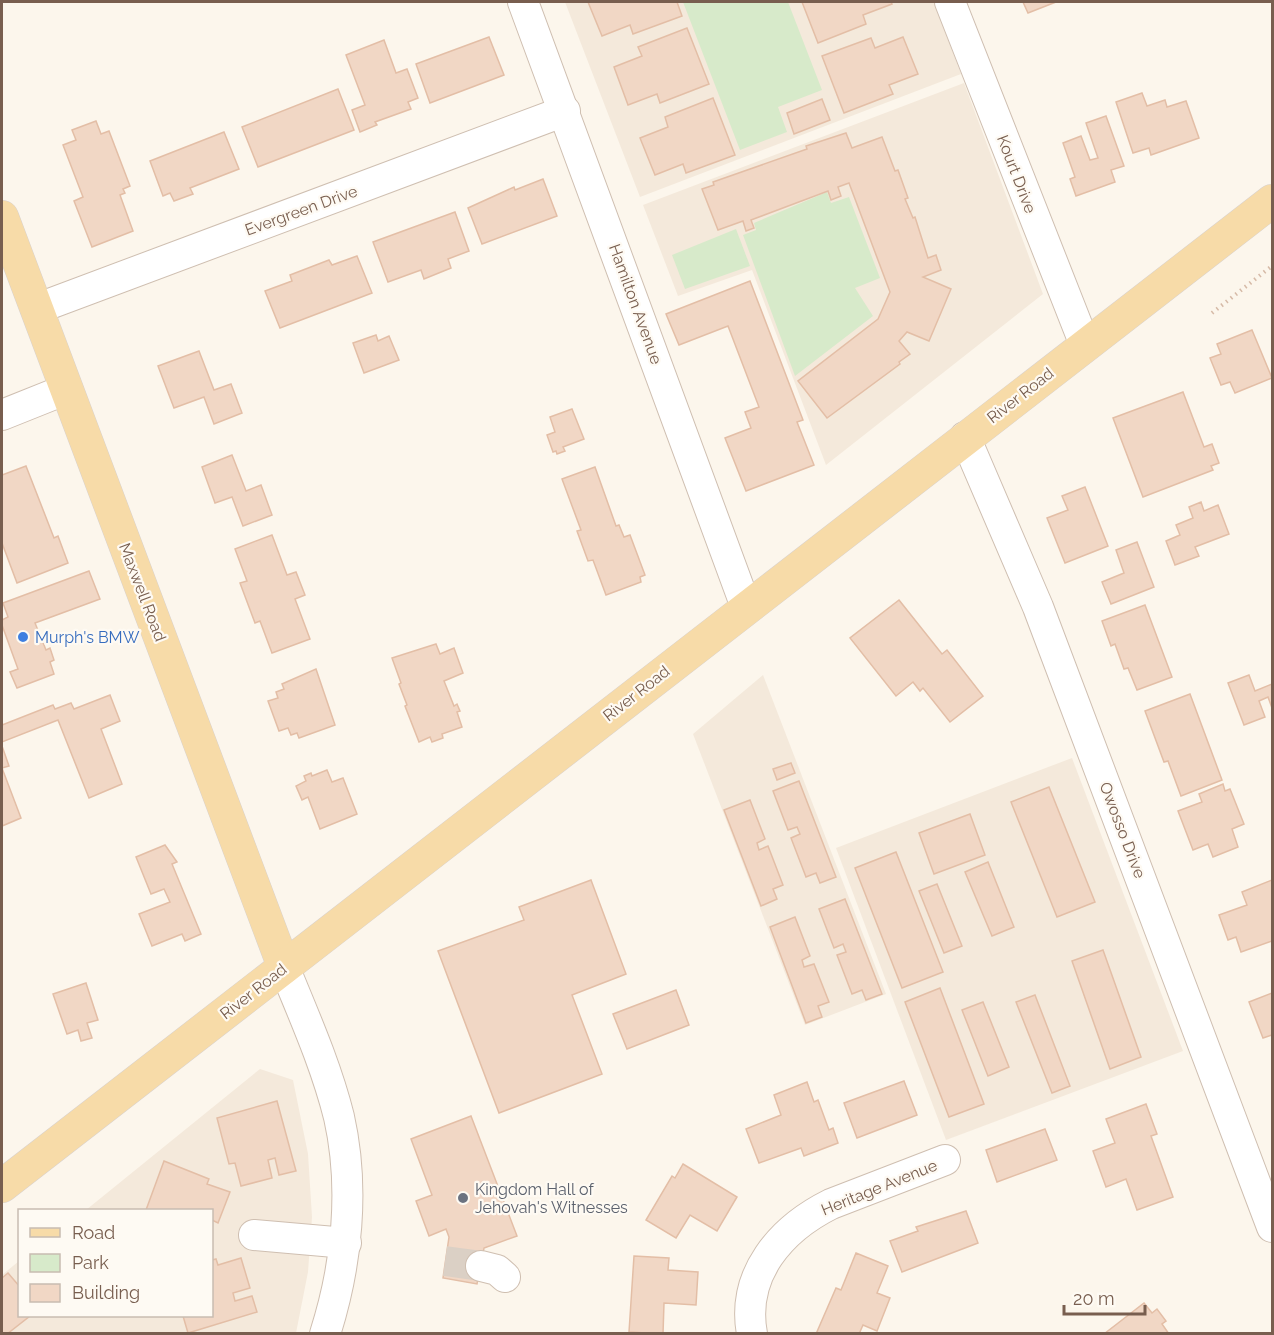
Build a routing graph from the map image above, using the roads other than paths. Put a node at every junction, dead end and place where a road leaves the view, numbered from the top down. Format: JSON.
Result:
{"nodes":[{"id":1,"x":523,"y":2,"type":"edge"},
{"id":2,"x":950,"y":2,"type":"edge"},
{"id":3,"x":565,"y":111,"type":"junction"},
{"id":4,"x":1272,"y":201,"type":"edge"},
{"id":5,"x":2,"y":217,"type":"edge"},
{"id":6,"x":36,"y":309,"type":"junction"},
{"id":7,"x":1085,"y":345,"type":"junction"},
{"id":8,"x":67,"y":389,"type":"junction"},
{"id":9,"x":2,"y":415,"type":"edge"},
{"id":10,"x":965,"y":437,"type":"junction"},
{"id":11,"x":746,"y":607,"type":"junction"},
{"id":12,"x":284,"y":967,"type":"junction"},
{"id":13,"x":945,"y":1160,"type":"dead end"},
{"id":14,"x":2,"y":1186,"type":"edge"},
{"id":15,"x":1272,"y":1227,"type":"edge"},
{"id":16,"x":254,"y":1235,"type":"dead end"},
{"id":17,"x":346,"y":1243,"type":"junction"},
{"id":18,"x":325,"y":1334,"type":"edge"},
{"id":19,"x":752,"y":1334,"type":"edge"}],
"edges":[{"from":1,"to":3,"type":"street","name":"Hamilton Avenue"},
{"from":2,"to":7,"type":"street","name":"Kourt Drive"},
{"from":3,"to":6,"type":"street","name":"Evergreen Drive"},
{"from":3,"to":11,"type":"street","name":"Hamilton Avenue"},
{"from":4,"to":7,"type":"main road","name":"River Road"},
{"from":5,"to":6,"type":"main road","name":"Maxwell Road"},
{"from":6,"to":8,"type":"main road","name":"Maxwell Road"},
{"from":7,"to":10,"type":"main road","name":"River Road"},
{"from":8,"to":9,"type":"street"},
{"from":8,"to":12,"type":"main road","name":"Maxwell Road"},
{"from":10,"to":11,"type":"main road","name":"River Road"},
{"from":10,"to":15,"type":"street","name":"Owosso Drive"},
{"from":11,"to":12,"type":"main road","name":"River Road"},
{"from":12,"to":14,"type":"main road","name":"River Road"},
{"from":12,"to":17,"type":"street"},
{"from":13,"to":19,"type":"street","name":"Heritage Avenue"},
{"from":16,"to":17,"type":"street"},
{"from":17,"to":18,"type":"street"}]}
